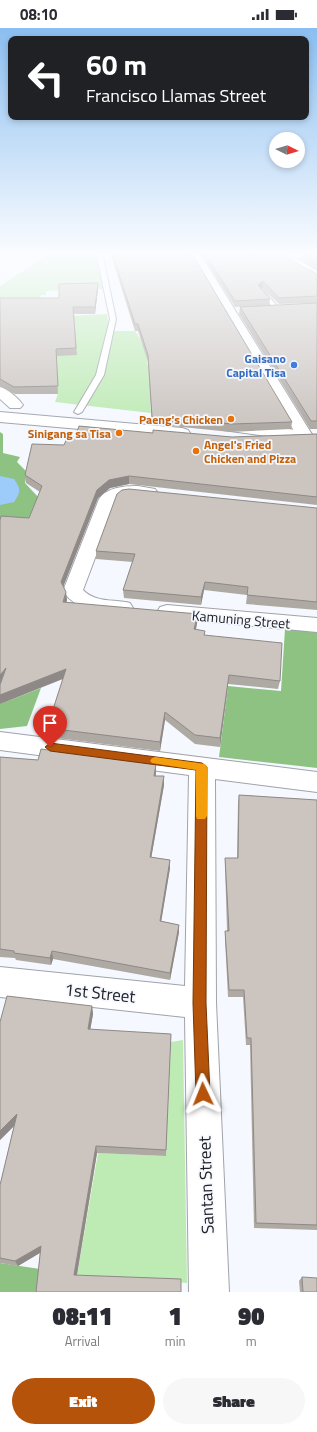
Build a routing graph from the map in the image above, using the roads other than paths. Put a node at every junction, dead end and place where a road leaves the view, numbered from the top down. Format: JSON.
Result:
{"nodes":[{"id":1,"x":112,"y":311,"type":"edge"},
{"id":2,"x":234,"y":311,"type":"edge"},
{"id":3,"x":4,"y":406,"type":"edge"},
{"id":4,"x":78,"y":412,"type":"junction"},
{"id":5,"x":206,"y":430,"type":"junction"},
{"id":6,"x":311,"y":435,"type":"edge"},
{"id":7,"x":168,"y":495,"type":"edge"},
{"id":8,"x":317,"y":625,"type":"edge"},
{"id":9,"x":0,"y":741,"type":"edge"},
{"id":10,"x":202,"y":767,"type":"junction"},
{"id":11,"x":317,"y":782,"type":"edge"},
{"id":12,"x":0,"y":982,"type":"edge"},
{"id":13,"x":200,"y":1003,"type":"junction"},
{"id":14,"x":209,"y":1292,"type":"edge"}],
"edges":[{"from":1,"to":4,"type":"lane"},
{"from":2,"to":6,"type":"street"},
{"from":3,"to":4,"type":"street"},
{"from":3,"to":5,"type":"street"},
{"from":4,"to":5,"type":"street"},
{"from":5,"to":6,"type":"street"},
{"from":7,"to":8,"type":"street","name":"Kamuning Street"},
{"from":9,"to":10,"type":"street"},
{"from":10,"to":11,"type":"street"},
{"from":10,"to":13,"type":"street","name":"Santan Street"},
{"from":12,"to":13,"type":"street","name":"1st Street"},
{"from":13,"to":14,"type":"street","name":"Santan Street"}]}
